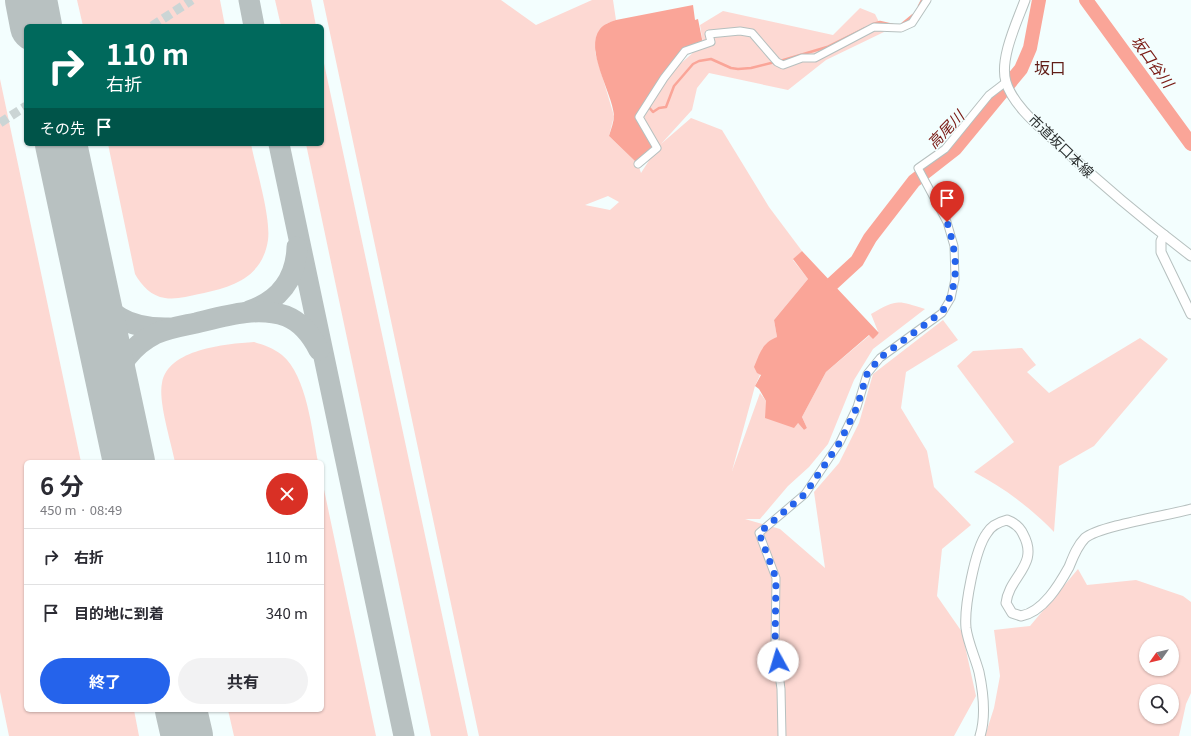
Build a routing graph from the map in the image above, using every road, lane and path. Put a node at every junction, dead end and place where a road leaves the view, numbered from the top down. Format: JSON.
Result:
{"nodes":[{"id":1,"x":927,"y":0,"type":"edge"},
{"id":2,"x":1025,"y":0,"type":"edge"},
{"id":3,"x":1006,"y":82,"type":"junction"},
{"id":4,"x":638,"y":164,"type":"dead end"},
{"id":5,"x":1164,"y":236,"type":"junction"},
{"id":6,"x":1191,"y":256,"type":"edge"},
{"id":7,"x":1191,"y":314,"type":"edge"},
{"id":8,"x":1191,"y":509,"type":"edge"},
{"id":9,"x":782,"y":736,"type":"edge"},
{"id":10,"x":980,"y":736,"type":"edge"}],
"edges":[{"from":1,"to":4,"type":"street"},
{"from":2,"to":3,"type":"street","name":"市道坂口本線"},
{"from":3,"to":5,"type":"street","name":"市道坂口本線"},
{"from":3,"to":9,"type":"street"},
{"from":5,"to":6,"type":"street","name":"市道坂口本線"},
{"from":5,"to":7,"type":"street"},
{"from":8,"to":10,"type":"street"}]}
